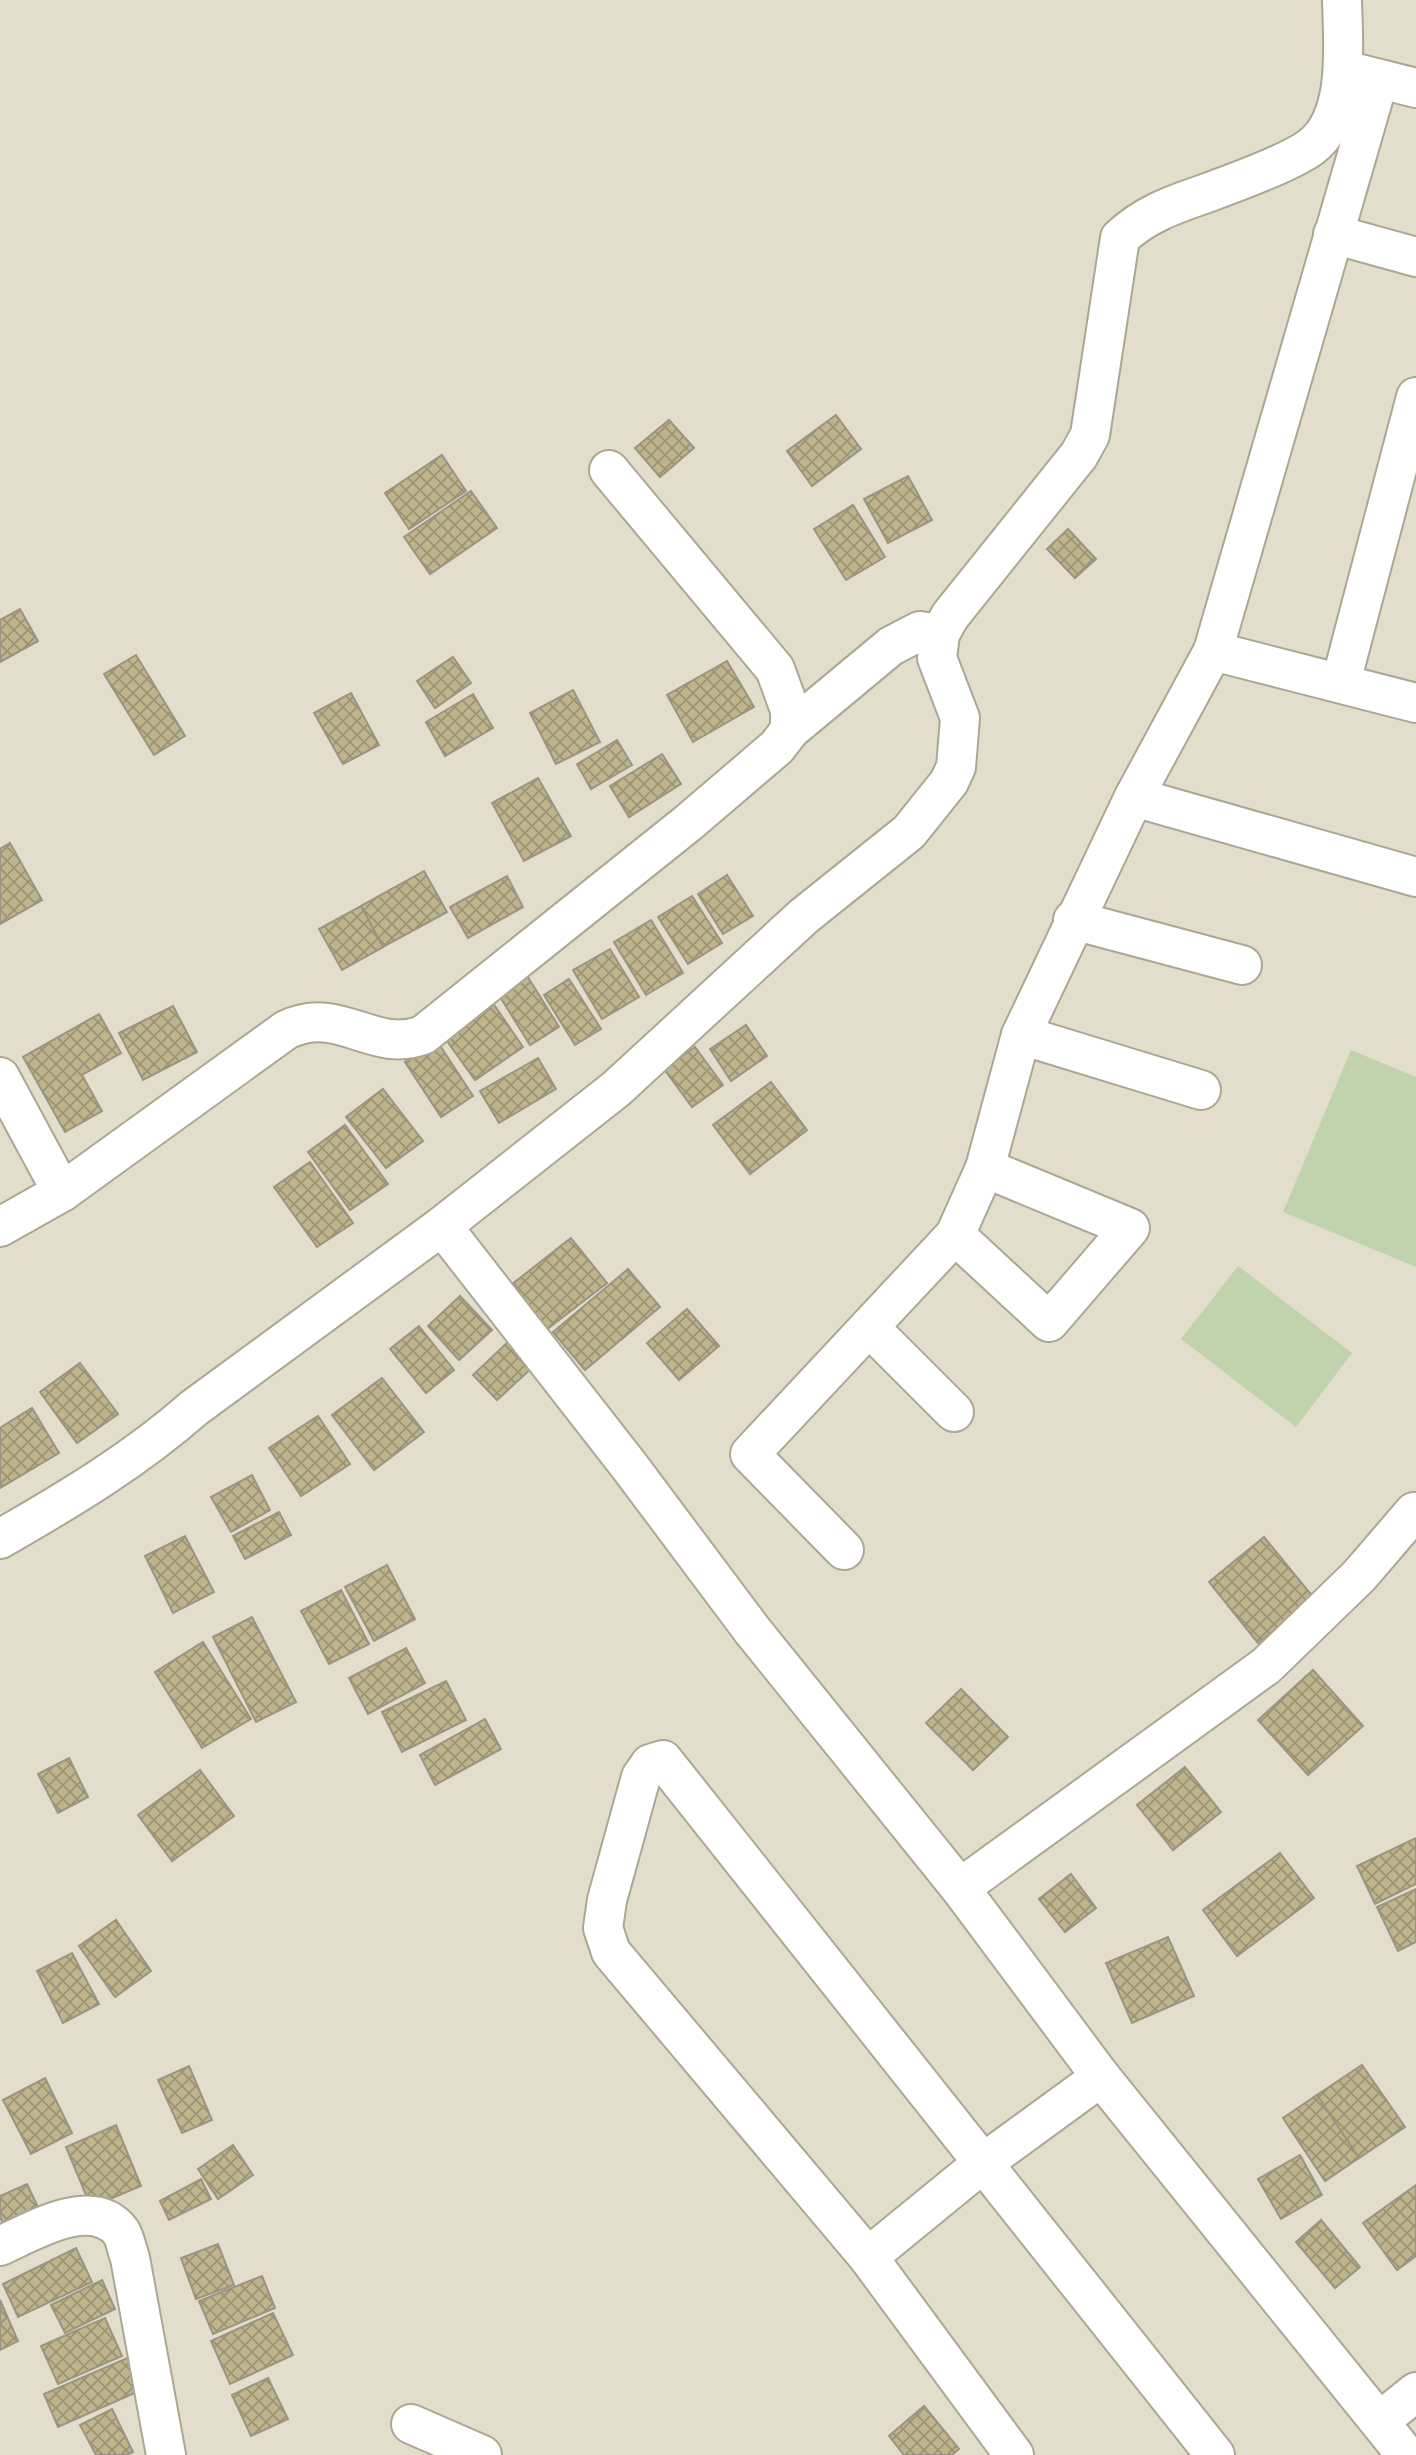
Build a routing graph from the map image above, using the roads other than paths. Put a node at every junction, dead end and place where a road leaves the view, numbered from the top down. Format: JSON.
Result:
{"nodes":[{"id":1,"x":1342,"y":0,"type":"edge"},
{"id":2,"x":1362,"y":75,"type":"junction"},
{"id":3,"x":1416,"y":88,"type":"edge"},
{"id":4,"x":1333,"y":234,"type":"junction"},
{"id":5,"x":1416,"y":257,"type":"edge"},
{"id":6,"x":1416,"y":397,"type":"edge"},
{"id":7,"x":609,"y":470,"type":"dead end"},
{"id":8,"x":940,"y":634,"type":"junction"},
{"id":9,"x":1213,"y":651,"type":"junction"},
{"id":10,"x":1341,"y":682,"type":"junction"},
{"id":11,"x":1416,"y":703,"type":"edge"},
{"id":12,"x":790,"y":730,"type":"junction"},
{"id":13,"x":1134,"y":797,"type":"junction"},
{"id":14,"x":1416,"y":877,"type":"edge"},
{"id":15,"x":1073,"y":920,"type":"junction"},
{"id":16,"x":1242,"y":965,"type":"dead end"},
{"id":17,"x":1021,"y":1035,"type":"junction"},
{"id":18,"x":0,"y":1077,"type":"edge"},
{"id":19,"x":1202,"y":1090,"type":"dead end"},
{"id":20,"x":985,"y":1168,"type":"junction"},
{"id":21,"x":62,"y":1192,"type":"junction"},
{"id":22,"x":442,"y":1226,"type":"junction"},
{"id":23,"x":0,"y":1227,"type":"edge"},
{"id":24,"x":955,"y":1235,"type":"junction"},
{"id":25,"x":869,"y":1327,"type":"junction"},
{"id":26,"x":954,"y":1412,"type":"dead end"},
{"id":27,"x":1414,"y":1512,"type":"dead end"},
{"id":28,"x":0,"y":1539,"type":"edge"},
{"id":29,"x":844,"y":1550,"type":"dead end"},
{"id":30,"x":960,"y":1888,"type":"junction"},
{"id":31,"x":1101,"y":2077,"type":"junction"},
{"id":32,"x":983,"y":2163,"type":"junction"},
{"id":33,"x":0,"y":2246,"type":"edge"},
{"id":34,"x":867,"y":2257,"type":"junction"},
{"id":35,"x":1416,"y":2392,"type":"edge"},
{"id":36,"x":1381,"y":2420,"type":"junction"},
{"id":37,"x":411,"y":2424,"type":"dead end"},
{"id":38,"x":1012,"y":2454,"type":"edge"},
{"id":39,"x":166,"y":2455,"type":"edge"},
{"id":40,"x":482,"y":2455,"type":"edge"},
{"id":41,"x":1215,"y":2455,"type":"edge"},
{"id":42,"x":1406,"y":2455,"type":"edge"}],
"edges":[{"from":1,"to":2,"type":"street"},
{"from":2,"to":3,"type":"street"},
{"from":2,"to":4,"type":"street"},
{"from":2,"to":8,"type":"street"},
{"from":4,"to":5,"type":"street"},
{"from":4,"to":9,"type":"street"},
{"from":6,"to":10,"type":"street"},
{"from":7,"to":12,"type":"street"},
{"from":8,"to":12,"type":"street"},
{"from":8,"to":22,"type":"street"},
{"from":9,"to":10,"type":"street"},
{"from":9,"to":13,"type":"street"},
{"from":10,"to":11,"type":"street"},
{"from":12,"to":21,"type":"street"},
{"from":13,"to":14,"type":"street"},
{"from":13,"to":15,"type":"street"},
{"from":15,"to":16,"type":"street"},
{"from":15,"to":17,"type":"street"},
{"from":17,"to":19,"type":"street"},
{"from":17,"to":20,"type":"street"},
{"from":18,"to":21,"type":"street"},
{"from":20,"to":24,"type":"street"},
{"from":20,"to":24,"type":"street"},
{"from":21,"to":23,"type":"street"},
{"from":22,"to":28,"type":"street"},
{"from":22,"to":30,"type":"street"},
{"from":24,"to":25,"type":"street"},
{"from":25,"to":26,"type":"street"},
{"from":25,"to":29,"type":"street"},
{"from":27,"to":30,"type":"street"},
{"from":30,"to":31,"type":"street"},
{"from":31,"to":32,"type":"street"},
{"from":31,"to":36,"type":"street"},
{"from":32,"to":34,"type":"street"},
{"from":32,"to":34,"type":"street"},
{"from":32,"to":41,"type":"street"},
{"from":33,"to":39,"type":"street"},
{"from":34,"to":38,"type":"street"},
{"from":35,"to":36,"type":"street"},
{"from":36,"to":42,"type":"street"},
{"from":37,"to":40,"type":"street"}]}
